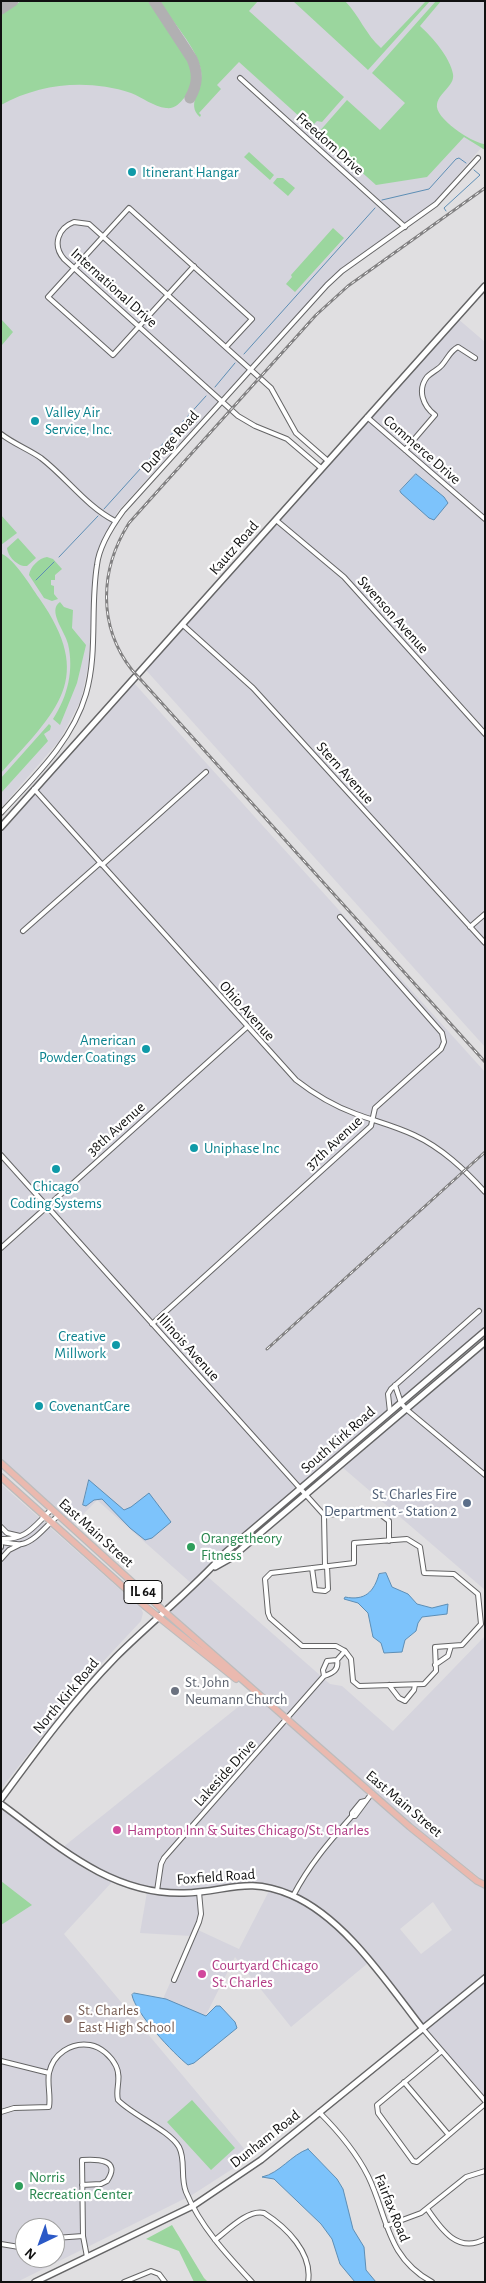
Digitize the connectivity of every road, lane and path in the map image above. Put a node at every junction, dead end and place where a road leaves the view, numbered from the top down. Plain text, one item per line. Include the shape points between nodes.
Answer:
1 (240, 78) dead end
2 (478, 158) dead end
3 (405, 227) junction
4 (103, 236) junction
5 (194, 266) junction
6 (74, 268) junction
7 (485, 286) edge
8 (479, 292) junction
9 (168, 294) junction
10 (485, 297) edge
11 (139, 327) junction
12 (226, 347) junction
13 (475, 358) dead end
14 (250, 369) junction
15 (222, 401) junction
16 (367, 417) junction
17 (1, 434) edge
18 (405, 450) junction
19 (328, 461) junction
20 (321, 468) junction
21 (485, 519) edge
22 (276, 520) junction
23 (116, 521) junction
24 (183, 625) junction
25 (485, 734) edge
26 (206, 772) dead end
27 (34, 789) junction
28 (1, 813) edge
29 (1, 827) edge
30 (101, 864) junction
31 (485, 914) edge
32 (340, 917) dead end
33 (470, 927) junction
34 (24, 931) dead end
35 (485, 944) edge
36 (247, 1027) junction
37 (374, 1120) junction
38 (1, 1155) edge
39 (485, 1192) edge
40 (47, 1206) junction
41 (1, 1248) edge
42 (479, 1311) dead end
43 (152, 1324) junction
44 (485, 1331) edge
45 (485, 1342) edge
46 (395, 1385) junction
47 (401, 1402) junction
48 (406, 1409) junction
49 (390, 1412) junction
50 (1, 1463) edge
51 (485, 1475) edge
52 (1, 1477) edge
53 (300, 1489) junction
54 (306, 1495) junction
55 (51, 1510) junction
56 (324, 1515) junction
57 (44, 1516) junction
58 (58, 1516) junction
59 (50, 1522) junction
60 (1, 1527) edge
61 (20, 1536) junction
62 (1, 1539) edge
63 (389, 1541) junction
64 (22, 1544) junction
65 (1, 1545) edge
66 (1, 1559) edge
67 (326, 1566) junction
68 (312, 1568) junction
69 (210, 1570) junction
70 (164, 1611) junction
71 (157, 1617) junction
72 (451, 1646) junction
73 (346, 1650) junction
74 (337, 1660) junction
75 (435, 1665) junction
76 (324, 1676) junction
77 (389, 1685) junction
78 (415, 1685) junction
79 (287, 1719) junction
80 (372, 1793) junction
81 (1, 1800) edge
82 (1, 1804) edge
83 (485, 1885) edge
84 (157, 1891) junction
85 (199, 1892) junction
86 (293, 1896) junction
87 (485, 1978) edge
88 (174, 1980) dead end
89 (422, 2029) junction
90 (442, 2051) junction
91 (2, 2061) edge
92 (49, 2073) junction
93 (404, 2082) junction
94 (485, 2102) edge
95 (1, 2112) edge
96 (319, 2112) junction
97 (448, 2134) junction
98 (485, 2171) edge
99 (82, 2185) junction
100 (193, 2206) junction
101 (428, 2210) junction
102 (386, 2226) junction
103 (83, 2236) junction
104 (65, 2237) edge
105 (485, 2239) edge
106 (215, 2240) junction
107 (1, 2244) edge
108 (15, 2246) edge
109 (88, 2257) junction
110 (35, 2282) edge
111 (124, 2282) edge
112 (165, 2282) edge
113 (252, 2282) edge
114 (308, 2282) edge
115 (432, 2282) edge

1 - 3 street, Freedom Drive
2 - 3 street, DuPage Road via 436,204
3 - 14 street, DuPage Road via 342,271
4 - 5 street via 129,208
4 - 6 street
4 - 6 street, International Drive via 84,222 70,224 60,232 58,251
4 - 9 street, International Drive
5 - 9 street
5 - 12 street via 252,319
6 - 11 street, International Drive
6 - 11 street via 48,296 113,355
7 - 8 street, Kautz Road
8 - 10 street
8 - 16 street, Kautz Road
9 - 11 street
9 - 12 street, International Drive
11 - 15 street, International Drive
12 - 14 street, International Drive
13 - 18 street via 458,347 453,349 427,378 422,386 423,399 427,409 435,415
14 - 15 street, DuPage Road
14 - 19 street, International Drive via 276,395 296,433
15 - 20 street, International Drive via 248,422 287,439
15 - 23 street, DuPage Road
16 - 18 street, Commerce Drive
16 - 19 street, Kautz Road
17 - 23 street via 41,458 98,510
18 - 21 street, Commerce Drive
19 - 20 street, Kautz Road
20 - 22 street, Kautz Road
22 - 24 street, Kautz Road
22 - 25 street, Swenson Avenue via 344,577
23 - 28 street, DuPage Road via 97,564 93,661 79,713 55,753
24 - 27 street, Kautz Road
24 - 33 street, Stern Avenue via 253,688
26 - 30 street
27 - 29 street, Kautz Road
27 - 30 street, Ohio Avenue
30 - 34 street
30 - 36 street, Ohio Avenue
31 - 33 street
32 - 37 street, 37th Avenue via 442,1033 444,1042 441,1049 375,1108
33 - 35 street, Stern Avenue
36 - 37 street, Ohio Avenue via 305,1087 332,1104
36 - 40 street, 38th Avenue
37 - 39 street, Ohio Avenue via 410,1133 437,1148 466,1171
37 - 43 street, 37th Avenue
38 - 40 street, Illinois Avenue
40 - 41 street, 38th Avenue
40 - 43 street, Illinois Avenue
42 - 46 street
43 - 53 street, Illinois Avenue
44 - 47 street, South Kirk Road
45 - 48 street, South Kirk Road
46 - 47 street
46 - 49 street via 388,1394
47 - 48 street
47 - 49 street, South Kirk Road
48 - 51 street
48 - 54 street, South Kirk Road
49 - 53 street, South Kirk Road
50 - 55 main road, East Main Street / IL 64
52 - 57 main road, East Main Street / IL 64
53 - 54 street, Illinois Avenue
53 - 69 street, South Kirk Road via 226,1552
54 - 56 street, Illinois Avenue
54 - 69 street, South Kirk Road via 231,1558
55 - 57 street
55 - 58 main road, East Main Street / IL 64
56 - 63 street via 376,1511 388,1521
56 - 67 street
57 - 59 main road, East Main Street / IL 64
57 - 61 street via 32,1530
58 - 59 street
58 - 70 main road, East Main Street / IL 64
59 - 64 street via 33,1539
59 - 71 main road, East Main Street / IL 64
60 - 61 street via 7,1533
61 - 62 street
63 - 67 street via 354,1543 354,1563
63 - 72 street via 408,1539 420,1547 424,1573 454,1574 478,1594 481,1624 462,1645
64 - 65 street
64 - 66 street via 9,1550
67 - 68 street
67 - 68 street via 328,1589 325,1591 315,1590
68 - 73 street via 268,1574 270,1618 302,1646 336,1646
69 - 70 street, South Kirk Road
70 - 71 street, South Kirk Road
70 - 79 main road, East Main Street / IL 64
71 - 79 main road, East Main Street / IL 64
71 - 81 street, North Kirk Road via 75,1702
72 - 75 street via 448,1656
72 - 75 street via 435,1647
73 - 74 street, Lakeside Drive
73 - 77 street via 351,1659 353,1681 359,1686
74 - 76 street, Lakeside Drive via 336,1671
74 - 76 street, Lakeside Drive via 327,1661
75 - 78 street via 436,1671 424,1684
76 - 79 street, Lakeside Drive
77 - 78 street
77 - 78 street via 405,1701
79 - 80 main road, East Main Street / IL 64
79 - 84 street, Lakeside Drive via 164,1858
80 - 83 main road, East Main Street / IL 64 via 417,1833
80 - 86 street via 320,1853
82 - 84 street, Foxfield Road via 96,1872 127,1885
84 - 85 street, Foxfield Road
85 - 86 street, Foxfield Road via 250,1884
85 - 88 street via 199,1922
86 - 89 street, Foxfield Road via 325,1915 346,1933
87 - 89 street, Dunham Road
89 - 90 street, Foxfield Road
89 - 96 street, Dunham Road
90 - 93 street
90 - 94 street, Foxfield Road
91 - 92 street
92 - 95 street via 49,2108 14,2108
92 - 100 street via 63,2051 79,2046 96,2047 111,2058 120,2078 117,2096 121,2103 178,2146 182,2180
93 - 97 street
93 - 97 street via 380,2100 377,2110 413,2161 417,2162
94 - 97 street
96 - 100 street, Dunham Road via 261,2160
96 - 102 street, Fairfax Road via 360,2162 375,2192
98 - 101 street via 466,2177
99 - 99 street via 104,2184 111,2171 109,2164 103,2159 82,2160
99 - 103 street
100 - 106 street
100 - 109 street, Dunham Road
101 - 102 street
101 - 105 street via 442,2230 460,2243 477,2243
102 - 115 street, Fairfax Road via 400,2255
103 - 104 street
103 - 109 street
106 - 113 street
106 - 114 street via 250,2215 264,2213 301,2248
107 - 108 street
109 - 110 street, Dunham Road
111 - 112 street via 151,2271 159,2274

